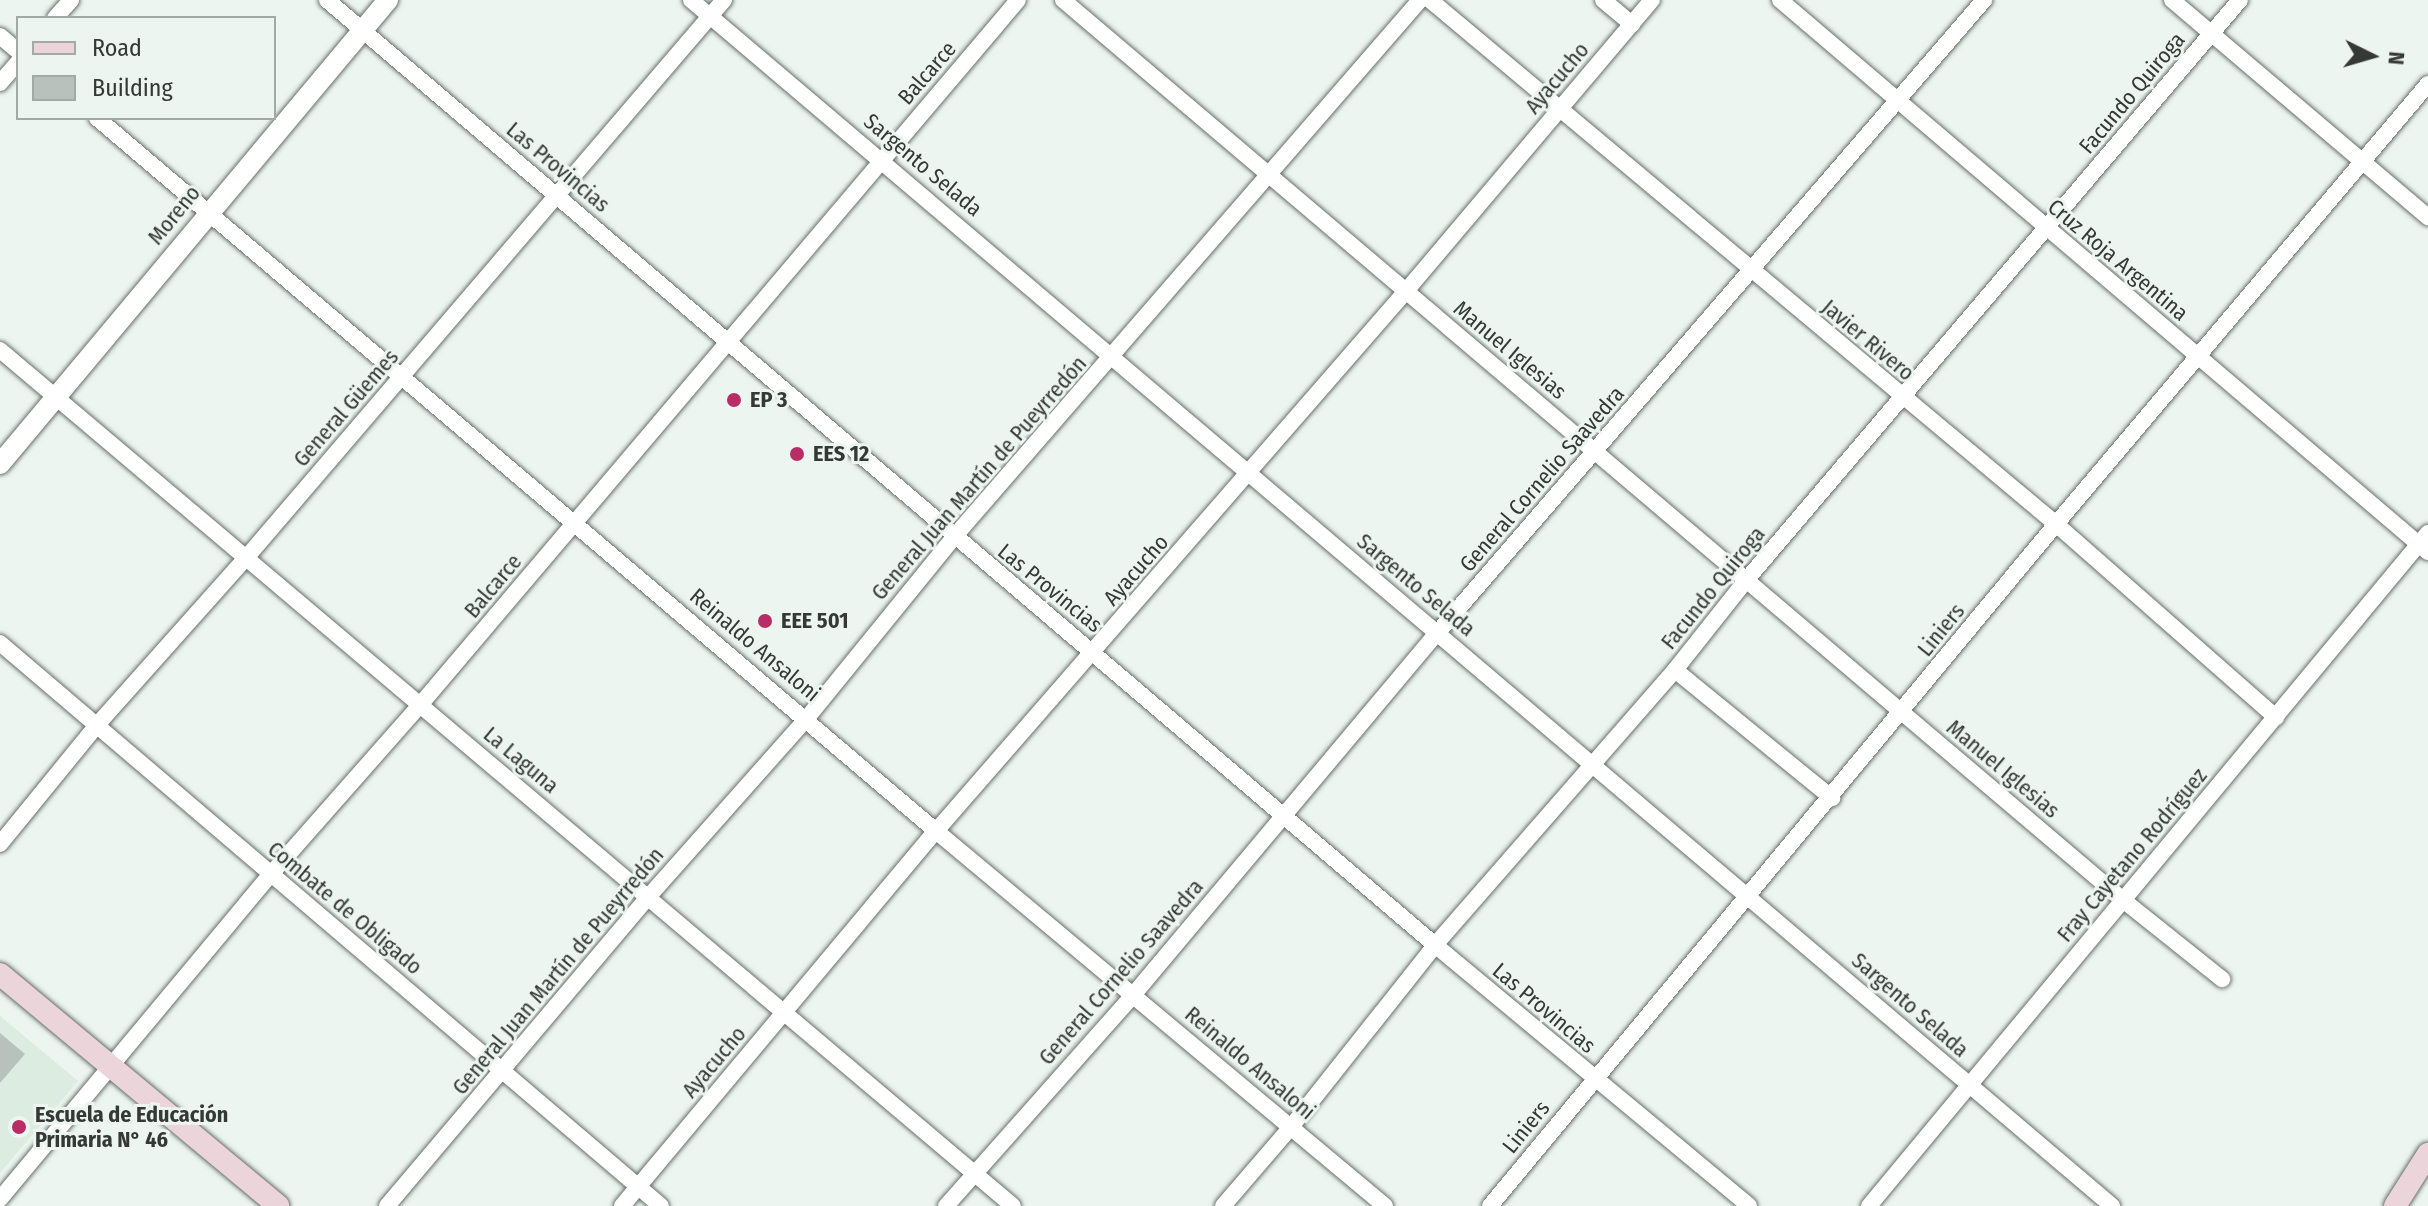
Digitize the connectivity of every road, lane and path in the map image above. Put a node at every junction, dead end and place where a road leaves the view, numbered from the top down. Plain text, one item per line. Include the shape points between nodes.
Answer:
1 (71, 0) edge
2 (327, 0) edge
3 (388, 0) edge
4 (691, 0) edge
5 (724, 0) edge
6 (1018, 0) edge
7 (1063, 0) edge
8 (1420, 0) edge
9 (1430, 0) edge
10 (1603, 0) edge
11 (1652, 0) edge
12 (1780, 0) edge
13 (1984, 0) edge
14 (2172, 0) edge
15 (2240, 0) edge
16 (57, 16) edge
17 (711, 16) junction
18 (1632, 24) junction
19 (362, 30) junction
20 (2212, 34) junction
21 (0, 36) edge
22 (16, 49) edge
23 (16, 64) edge
24 (0, 83) edge
25 (2428, 84) edge
26 (1897, 100) junction
27 (1559, 110) junction
28 (99, 120) edge
29 (882, 159) junction
30 (2362, 161) junction
31 (1269, 175) junction
32 (557, 195) junction
33 (208, 211) junction
34 (2428, 217) edge
35 (2046, 228) junction
36 (1751, 271) junction
37 (1406, 291) junction
38 (730, 340) junction
39 (0, 350) edge
40 (1113, 356) junction
41 (2198, 357) junction
42 (402, 376) junction
43 (57, 397) junction
44 (1901, 397) junction
45 (1597, 451) junction
46 (0, 464) edge
47 (1248, 474) junction
48 (575, 522) junction
49 (2056, 524) junction
50 (954, 537) junction
51 (2425, 543) edge
52 (246, 558) junction
53 (1748, 578) junction
54 (1439, 631) junction
55 (0, 643) edge
56 (1094, 653) junction
57 (1675, 670) junction
58 (420, 705) junction
59 (1903, 713) junction
60 (2276, 717) junction
61 (807, 718) junction
62 (97, 725) junction
63 (1593, 765) junction
64 (1832, 798) junction
65 (1283, 816) junction
66 (936, 831) junction
67 (0, 844) edge
68 (271, 874) junction
69 (650, 895) junction
70 (1747, 895) junction
71 (2123, 900) junction
72 (1435, 945) junction
73 (0, 974) edge
74 (2222, 979) dead end
75 (1134, 994) junction
76 (785, 1012) junction
77 (113, 1068) junction
78 (502, 1070) junction
79 (1594, 1078) junction
80 (1969, 1084) junction
81 (1291, 1127) junction
82 (2428, 1154) edge
83 (975, 1174) junction
84 (639, 1186) junction
85 (0, 1199) edge
86 (278, 1206) edge
87 (387, 1206) edge
88 (622, 1206) edge
89 (661, 1206) edge
90 (946, 1206) edge
91 (1013, 1206) edge
92 (1223, 1206) edge
93 (1385, 1206) edge
94 (1490, 1206) edge
95 (1749, 1206) edge
96 (1869, 1206) edge
97 (2112, 1206) edge
98 (2395, 1206) edge

1 - 16 street
2 - 19 street, Las Provincias
3 - 19 street, Moreno
4 - 17 street, Sargento Selada
5 - 17 street, General Güemes
6 - 29 street, Balcarce
7 - 31 street, Manuel Iglesias
8 - 31 street, General Juan Martín de Pueyrredón
9 - 27 street, Javier Rivero
10 - 18 street
11 - 18 street, Ayacucho
12 - 26 street, Cruz Roja Argentina
13 - 26 street, General Cornelio Saavedra
14 - 20 street
15 - 20 street, Facundo Quiroga
17 - 29 street, Sargento Selada
17 - 32 street, General Güemes
18 - 27 street, Ayacucho
19 - 32 street, Las Provincias
19 - 33 street, Moreno
20 - 30 street
20 - 35 street, Facundo Quiroga
21 - 22 street
23 - 24 street
25 - 30 street, Liniers
26 - 35 street, Cruz Roja Argentina
26 - 36 street, General Cornelio Saavedra
27 - 36 street, Javier Rivero
27 - 37 street, Ayacucho
28 - 33 street, Reinaldo Ansaloni
29 - 38 street, Balcarce
29 - 40 street, Sargento Selada
30 - 34 street
30 - 41 street, Liniers
31 - 37 street, Manuel Iglesias
31 - 40 street, General Juan Martín de Pueyrredón
32 - 38 street, Las Provincias
32 - 42 street, General Güemes
33 - 42 street, Reinaldo Ansaloni
33 - 43 street, Moreno
35 - 41 street, Cruz Roja Argentina
35 - 44 street, Facundo Quiroga
36 - 44 street, Javier Rivero
36 - 45 street, General Cornelio Saavedra
37 - 45 street, Manuel Iglesias
37 - 47 street, Ayacucho
38 - 48 street, Balcarce
38 - 50 street, Las Provincias
39 - 43 street, La Laguna
40 - 47 street, Sargento Selada
40 - 50 street, General Juan Martín de Pueyrredón
41 - 49 street, Liniers
41 - 51 street, Cruz Roja Argentina
42 - 48 street, Reinaldo Ansaloni
42 - 52 street, General Güemes
43 - 46 street, Moreno
43 - 52 street, La Laguna
44 - 49 street, Javier Rivero
44 - 53 street, Facundo Quiroga
45 - 53 street, Manuel Iglesias
45 - 54 street, General Cornelio Saavedra
47 - 54 street, Sargento Selada
47 - 56 street, Ayacucho
48 - 58 street, Balcarce
48 - 61 street, Reinaldo Ansaloni
49 - 59 street, Liniers
49 - 60 street, Javier Rivero
50 - 56 street, Las Provincias
50 - 61 street, General Juan Martín de Pueyrredón
51 - 60 street, Fray Cayetano Rodríguez
52 - 58 street, La Laguna
52 - 62 street, General Güemes
53 - 57 street, Facundo Quiroga
53 - 59 street, Manuel Iglesias
54 - 63 street, Sargento Selada
54 - 65 street, General Cornelio Saavedra
55 - 62 street, Combate de Obligado
56 - 65 street, Las Provincias
56 - 66 street, Ayacucho
57 - 63 street, Facundo Quiroga
57 - 64 street
58 - 68 street, Balcarce
58 - 69 street, La Laguna
59 - 64 street, Liniers
59 - 71 street, Manuel Iglesias
60 - 71 street, Fray Cayetano Rodríguez
61 - 66 street, Reinaldo Ansaloni
61 - 69 street, General Juan Martín de Pueyrredón
62 - 67 street, General Güemes
62 - 68 street, Combate de Obligado
63 - 70 street, Sargento Selada
63 - 72 street, Facundo Quiroga
64 - 70 street, Liniers
65 - 72 street, Las Provincias
65 - 75 street, General Cornelio Saavedra
66 - 75 street, Reinaldo Ansaloni
66 - 76 street, Ayacucho
68 - 77 street, Balcarce
68 - 78 street, Combate de Obligado
69 - 76 street, La Laguna
69 - 78 street, General Juan Martín de Pueyrredón
70 - 79 street, Liniers
70 - 80 street, Sargento Selada
71 - 74 street, Manuel Iglesias
71 - 80 street, Fray Cayetano Rodríguez
72 - 79 street, Las Provincias
72 - 81 street, Facundo Quiroga
73 - 77 main road
75 - 81 street, Reinaldo Ansaloni
75 - 83 street, General Cornelio Saavedra
76 - 83 street, La Laguna
76 - 84 street, Ayacucho
77 - 85 street, Balcarce
77 - 86 main road
78 - 84 street, Combate de Obligado
78 - 87 street, General Juan Martín de Pueyrredón
79 - 94 street, Liniers
79 - 95 street, Las Provincias
80 - 96 street, Fray Cayetano Rodríguez
80 - 97 street, Sargento Selada
81 - 92 street, Facundo Quiroga
81 - 93 street, Reinaldo Ansaloni
82 - 98 main road
83 - 90 street, General Cornelio Saavedra
83 - 91 street, La Laguna
84 - 88 street, Ayacucho
84 - 89 street, Combate de Obligado

